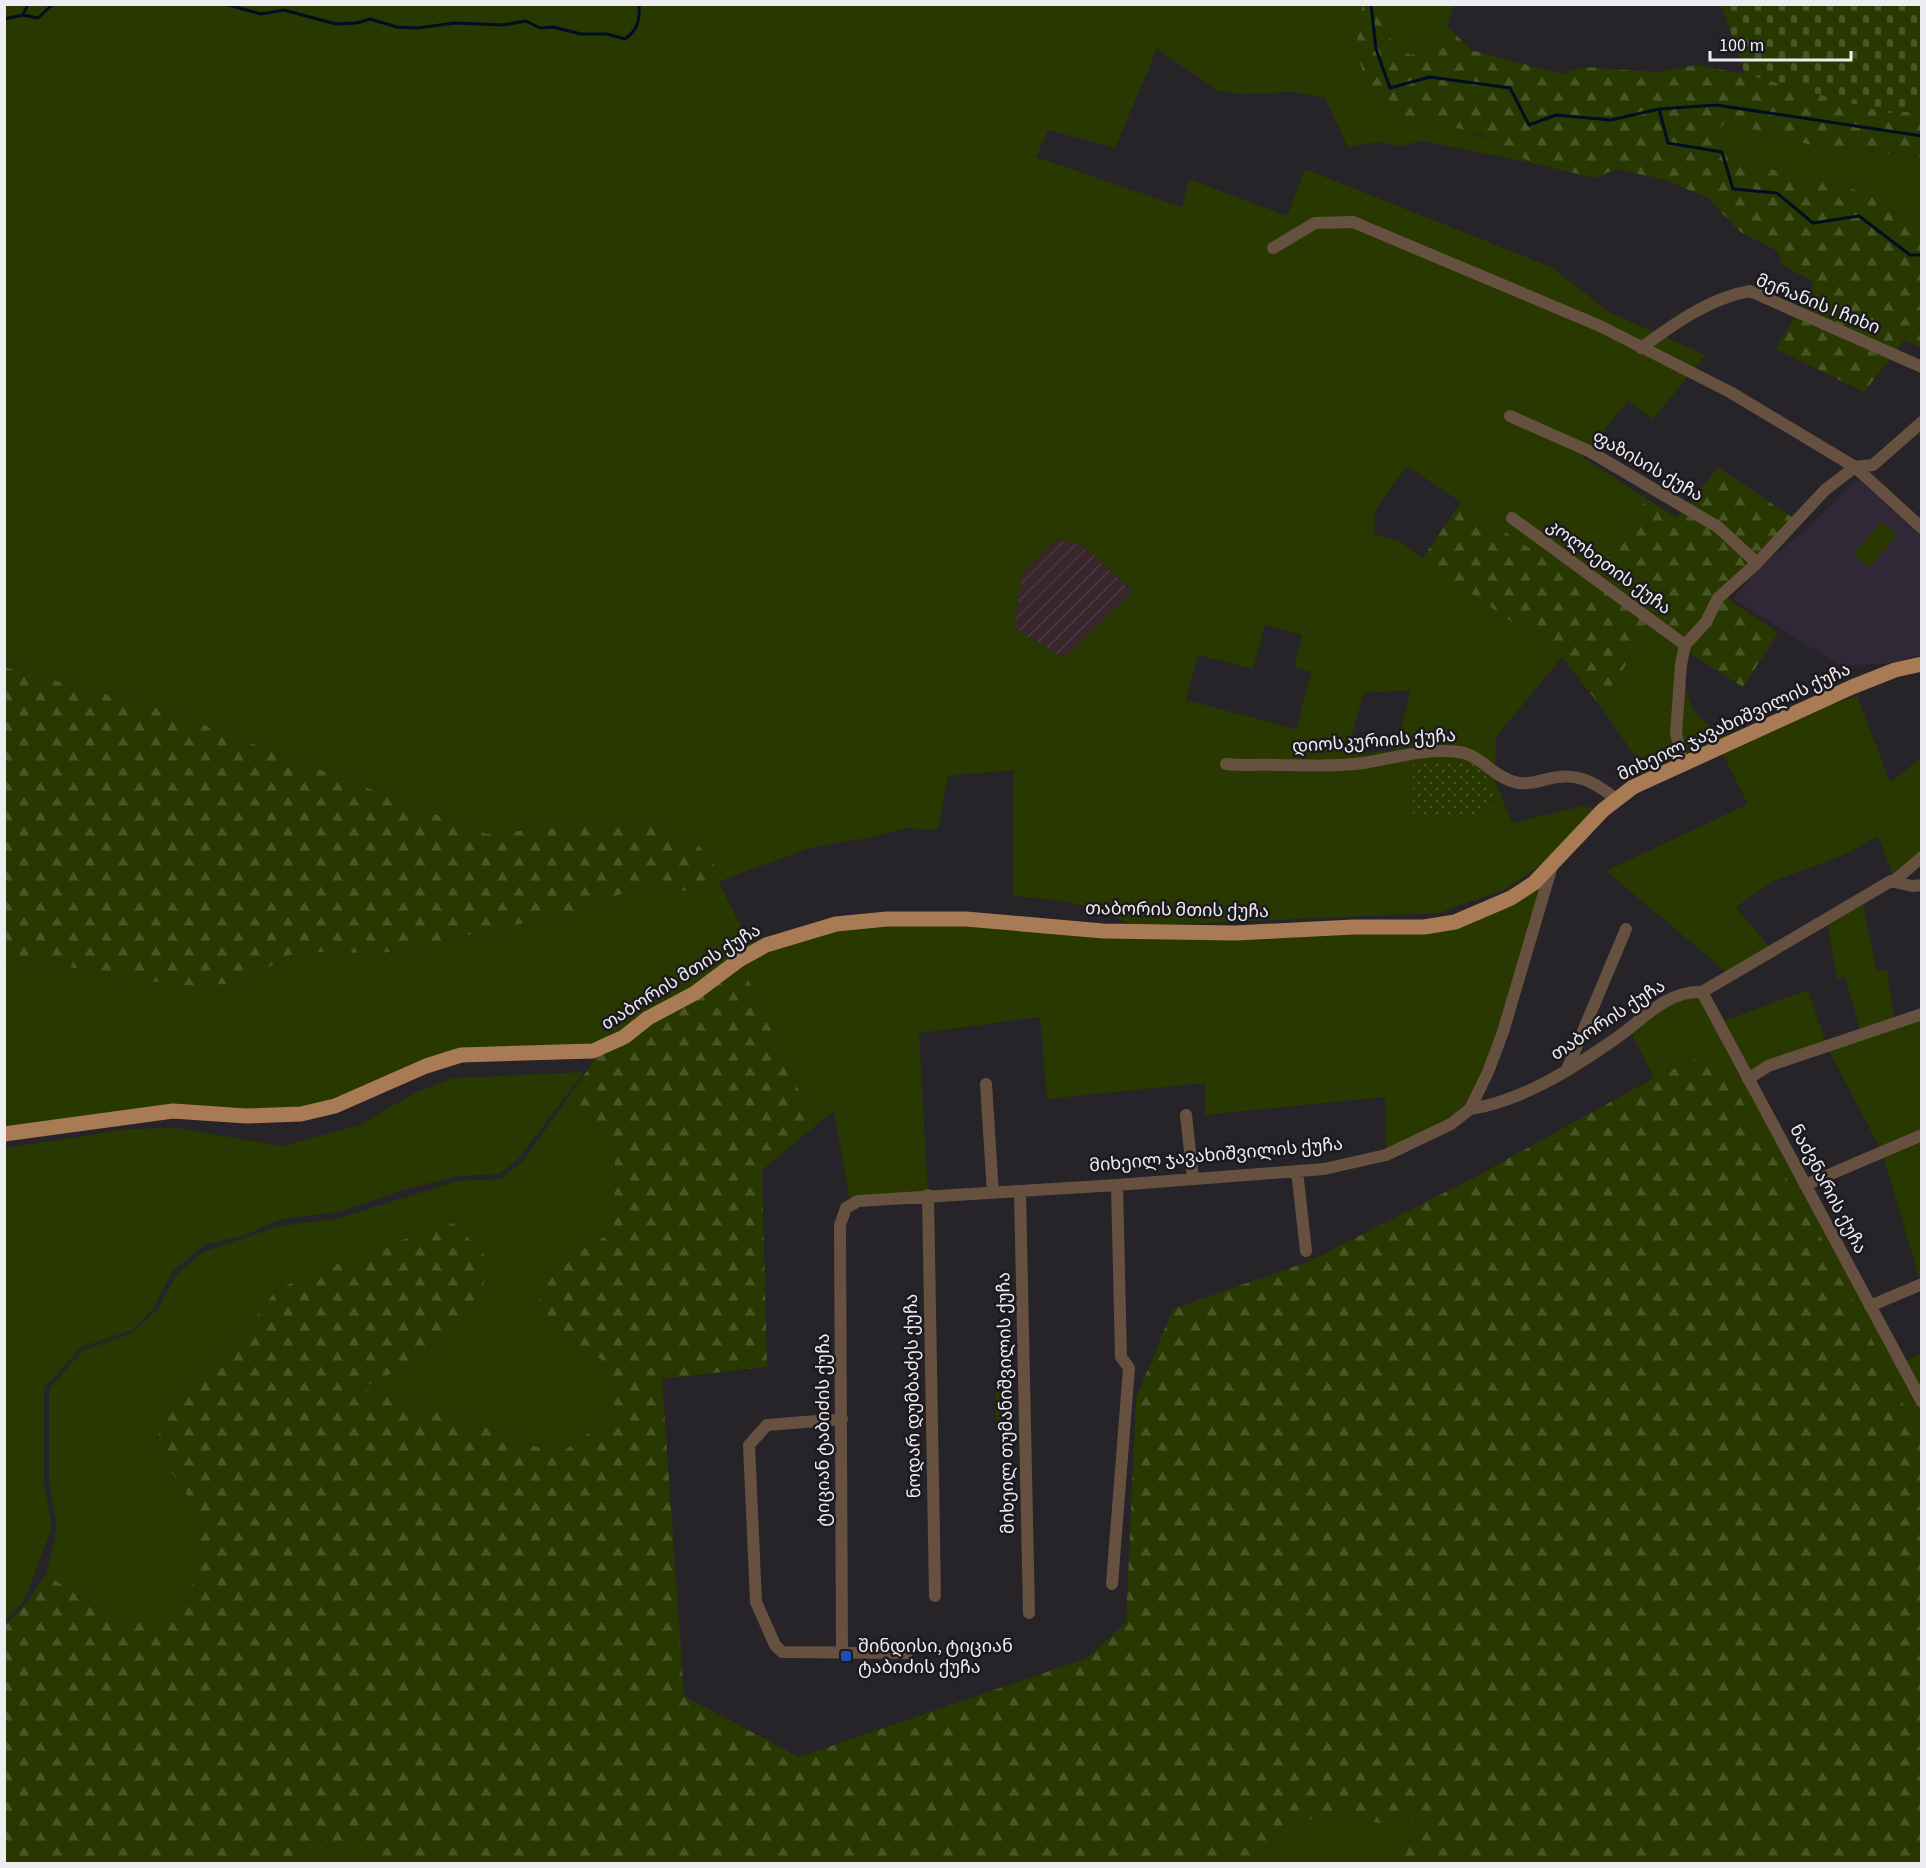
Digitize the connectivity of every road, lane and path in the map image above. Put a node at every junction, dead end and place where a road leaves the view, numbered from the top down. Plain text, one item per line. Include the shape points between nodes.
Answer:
1 (1273, 248) dead end
2 (1641, 348) junction
3 (1922, 367) edge
4 (1510, 416) dead end
5 (1922, 422) edge
6 (1855, 467) junction
7 (1512, 518) dead end
8 (1922, 528) edge
9 (1757, 563) junction
10 (1685, 645) junction
11 (1922, 664) edge
12 (1226, 764) dead end
13 (1683, 765) junction
14 (1617, 800) junction
15 (1922, 857) edge
16 (1552, 866) junction
17 (1895, 880) junction
18 (1922, 885) edge
19 (1626, 929) dead end
20 (1702, 992) junction
21 (1922, 1014) edge
22 (1568, 1067) junction
23 (1749, 1079) junction
24 (986, 1084) dead end
25 (1470, 1109) junction
26 (1186, 1115) dead end
27 (4, 1134) edge
28 (1922, 1135) edge
29 (1297, 1171) junction
30 (1193, 1179) junction
31 (1117, 1185) junction
32 (1805, 1185) junction
33 (1020, 1192) junction
34 (993, 1193) junction
35 (928, 1195) junction
36 (846, 1208) joint
37 (1306, 1251) dead end
38 (1922, 1284) edge
39 (1870, 1306) junction
40 (1922, 1402) edge
41 (842, 1419) junction
42 (1112, 1584) dead end
43 (935, 1596) dead end
44 (1029, 1613) dead end
45 (842, 1652) junction
46 (907, 1653) dead end

1 - 2 street via 1315,223 1353,222 1600,326
2 - 3 street, მერანის I ჩიხი via 1682,319 1734,294 1750,291
2 - 6 street via 1731,392
4 - 9 street, ფაზისის ქუჩა via 1589,451 1718,527
5 - 6 street via 1873,465
6 - 8 street
6 - 9 street via 1825,490
7 - 10 street, კოლხეთის ქუჩა
9 - 10 street via 1718,598 1706,622
10 - 13 street via 1676,733
11 - 13 main road, მიხეილ ჯავახიშვილის ქუჩა via 1852,687
12 - 14 street, დიოსკურიის ქუჩა via 1316,766 1363,763 1402,754 1460,752 1475,757 1500,777 1519,783 1578,778 1599,786
13 - 14 main road, მიხეილ ჯავახიშვილის ქუჩა via 1633,787
14 - 16 main road, მიხეილ ჯავახიშვილის ქუჩა
15 - 17 street, თაბორის ქუჩა
16 - 25 street, მიხეილ ჯავახიშვილის ქუჩა via 1503,1032
16 - 27 main road, თაბორის მთის ქუჩა via 1534,883 1479,914 1424,927 1157,933 966,920 887,918 836,924 766,945 624,1037 593,1051 461,1055 426,1065 335,1106 301,1114 246,1116 173,1111
17 - 18 street
17 - 20 street, თაბორის ქუჩა
19 - 22 street
20 - 22 street, თაბორის ქუჩა via 1690,991 1670,998 1614,1040
20 - 23 street, ნაძვნარის ქუჩა
21 - 23 street via 1768,1066
22 - 25 street, თაბორის ქუჩა via 1505,1102
23 - 32 street, ნაძვნარის ქუჩა
24 - 34 street
25 - 29 street, მიხეილ ჯავახიშვილის ქუჩა via 1451,1124 1386,1155
26 - 30 street
28 - 32 street
29 - 30 street, მიხეილ ჯავახიშვილის ქუჩა
29 - 37 street
30 - 31 street, მიხეილ ჯავახიშვილის ქუჩა
31 - 33 street, მიხეილ ჯავახიშვილის ქუჩა
31 - 42 street via 1120,1357 1129,1368
32 - 39 street, ნაძვნარის ქუჩა
33 - 34 street, მიხეილ ჯავახიშვილის ქუჩა
33 - 44 street, მიხეილ თუმანიშვილის ქუჩა
34 - 35 street, მიხეილ ჯავახიშვილის ქუჩა
35 - 36 street, მიხეილ ჯავახიშვილის ქუჩა via 858,1201
35 - 43 street, ნოდარ დუმბაძეს ქუჩა
36 - 41 street, ტიციან ტაბიძის ქუჩა via 840,1225
38 - 39 street
39 - 40 street, ნაძვნარის ქუჩა
41 - 45 street, ტიციან ტაბიძის ქუჩა
41 - 45 street via 767,1425 752,1439 748,1453 756,1602 770,1636 782,1652
45 - 46 street

